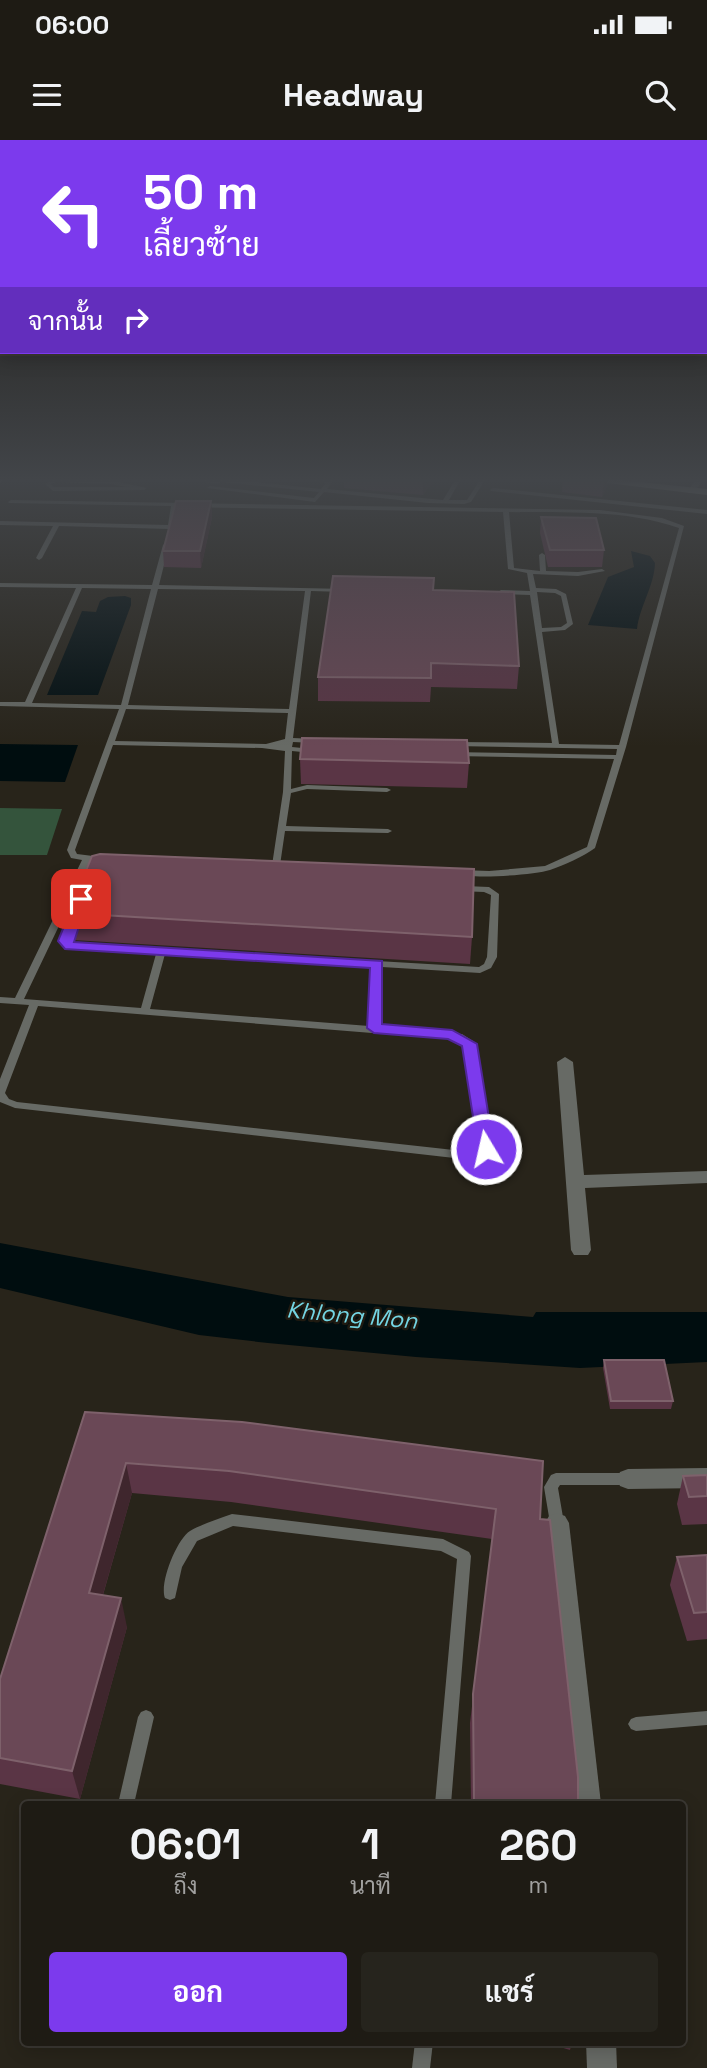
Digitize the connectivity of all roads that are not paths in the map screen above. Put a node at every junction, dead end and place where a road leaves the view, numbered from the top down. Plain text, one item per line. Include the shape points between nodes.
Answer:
1 (161, 567) edge
2 (511, 567) edge
3 (543, 567) edge
4 (671, 567) edge
5 (602, 571) dead end
6 (530, 572) junction
7 (543, 573) junction
8 (0, 585) edge
9 (79, 588) junction
10 (156, 588) junction
11 (308, 590) junction
12 (361, 591) edge
13 (533, 591) junction
14 (494, 592) edge
15 (539, 630) junction
16 (28, 703) junction
17 (0, 704) edge
18 (124, 706) junction
19 (292, 711) junction
20 (290, 740) junction
21 (328, 741) edge
22 (110, 743) junction
23 (449, 744) edge
24 (262, 746) junction
25 (556, 747) junction
26 (622, 747) junction
27 (288, 751) junction
28 (326, 751) edge
29 (587, 752) junction
30 (443, 753) edge
31 (619, 757) junction
32 (387, 790) dead end
33 (287, 792) junction
34 (282, 828) junction
35 (388, 831) dead end
36 (86, 860) junction
37 (114, 860) edge
38 (263, 865) edge
39 (277, 866) junction
40 (290, 866) edge
41 (449, 872) edge
42 (273, 880) junction
43 (161, 951) junction
44 (377, 964) junction
45 (0, 1000) edge
46 (18, 1001) junction
47 (35, 1002) junction
48 (145, 1010) junction
49 (374, 1028) junction
50 (565, 1062) dead end
51 (0, 1093) edge
52 (707, 1177) edge
53 (577, 1182) junction
54 (581, 1250) dead end
55 (707, 1478) edge
56 (628, 1479) joint
57 (557, 1523) joint
58 (170, 1593) dead end
59 (146, 1717) dead end
60 (707, 1718) edge
61 (636, 1724) dead end
62 (127, 1801) edge
63 (443, 1801) edge
64 (588, 1801) edge
65 (424, 2046) edge
66 (601, 2046) edge
67 (421, 2068) edge
68 (602, 2068) edge

1 - 10 lane
2 - 6 lane
3 - 7 lane
4 - 26 lane
5 - 7 lane
6 - 7 lane
6 - 13 lane
8 - 9 lane
9 - 10 lane
9 - 16 lane
10 - 11 lane
10 - 18 lane
11 - 12 lane
11 - 19 lane
13 - 14 lane
13 - 15 lane
13 - 15 lane via 564,595 570,624 563,629
15 - 25 lane
16 - 17 lane
16 - 18 lane
18 - 19 lane
18 - 22 lane
19 - 20 lane
20 - 21 lane
20 - 24 lane
20 - 27 lane
22 - 24 lane
22 - 36 lane via 71,850
23 - 25 lane
24 - 27 lane
25 - 29 lane
26 - 29 lane
26 - 31 lane
27 - 28 lane
27 - 33 lane
29 - 30 lane
29 - 31 lane
31 - 41 lane via 591,848 547,868 489,874
32 - 33 lane via 307,787
33 - 34 lane
34 - 35 lane
34 - 39 lane
36 - 37 lane
36 - 46 lane
38 - 39 lane
39 - 40 lane
39 - 42 lane
42 - 43 lane via 102,874 89,878 66,944
42 - 44 lane via 486,889 495,894 488,966 480,970
43 - 44 lane
43 - 48 lane
44 - 49 lane
45 - 46 lane
46 - 47 lane
47 - 48 lane
47 - 51 lane
48 - 49 lane
49 - 51 lane via 452,1034 469,1044 486,1149 478,1155 463,1155 15,1105
50 - 53 street
52 - 53 street
53 - 54 street
55 - 56 street
56 - 57 lane via 556,1479 551,1487
57 - 64 street
58 - 63 lane via 175,1566 192,1537 232,1520 443,1545 464,1556
59 - 62 lane
60 - 61 lane
65 - 67 lane
66 - 68 street

